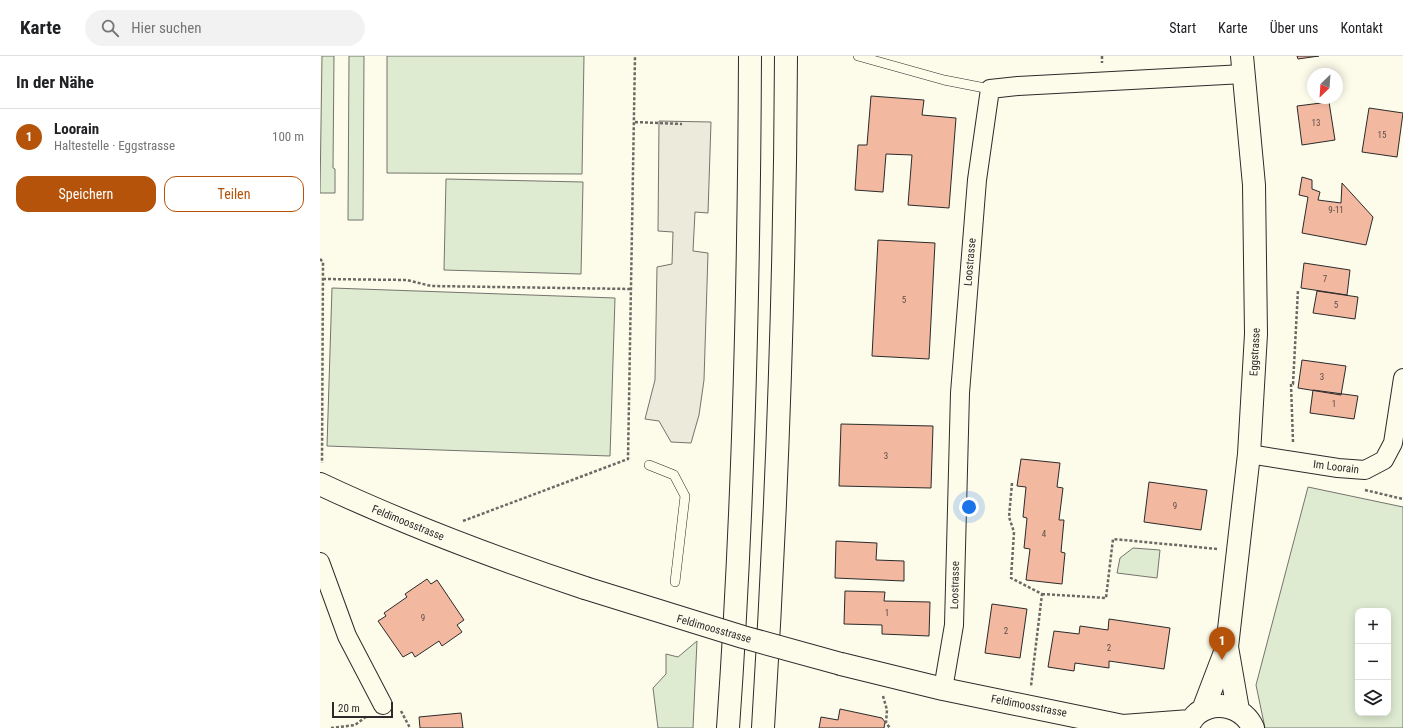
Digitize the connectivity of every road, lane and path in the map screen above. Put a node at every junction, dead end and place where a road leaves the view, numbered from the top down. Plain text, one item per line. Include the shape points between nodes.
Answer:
1 (635, 56) edge
2 (750, 56) edge
3 (786, 56) edge
4 (858, 56) edge
5 (1243, 65) edge
6 (990, 90) junction
7 (635, 122) junction
8 (682, 124) dead end
9 (320, 259) edge
10 (323, 280) junction
11 (632, 289) junction
12 (1298, 290) dead end
13 (1403, 378) edge
14 (1249, 454) junction
15 (1293, 461) junction
16 (649, 465) dead end
17 (321, 475) edge
18 (1012, 483) dead end
19 (458, 523) dead end
20 (1238, 551) junction
21 (320, 562) edge
22 (675, 582) dead end
23 (1042, 594) junction
24 (1227, 648) junction
25 (943, 689) junction
26 (882, 694) dead end
27 (383, 705) joint
28 (1029, 707) junction
29 (1238, 710) junction
30 (1193, 720) edge
31 (1073, 722) edge
32 (1126, 727) edge
33 (331, 728) edge
34 (728, 728) edge
35 (763, 728) edge
36 (890, 728) edge
37 (1253, 728) edge

1 - 7 path
2 - 34 main road via 742,488
3 - 35 main road via 784,252 777,482
4 - 6 lane
5 - 6 street
5 - 14 main road, Eggstrasse via 1254,185 1256,334
6 - 25 street, Loostrasse via 977,180 960,393 954,625
7 - 8 path
7 - 11 path
9 - 10 path via 323,262
10 - 11 path via 408,280 430,286
10 - 17 path
11 - 19 path via 628,459
12 - 15 path via 1291,384
13 - 15 street, Im Loorain via 1393,443 1384,460 1365,470
14 - 15 street, Im Loorain
14 - 20 main road, Eggstrasse
16 - 22 lane via 674,475 685,496
17 - 25 main road, Feldimoosstrasse, bridge via 362,504 460,545 665,614 841,664
18 - 23 path via 1009,518 1014,532 1011,578
20 - 23 path via 1112,539 1106,598
20 - 24 main road, Eggstrasse
21 - 27 street via 347,636
23 - 28 path
24 - 29 main road, Eggstrasse
24 - 30 main road, Eggstrasse
25 - 28 main road, Feldimoosstrasse
26 - 36 path via 888,710 886,723
27 - 33 path via 355,725
28 - 31 main road, Feldimoosstrasse
29 - 30 main road, Feldimoosstrasse via 1230,707 1211,707
29 - 37 main road via 1246,716
30 - 32 main road, Feldimoosstrasse
31 - 32 main road, Feldimoosstrasse

